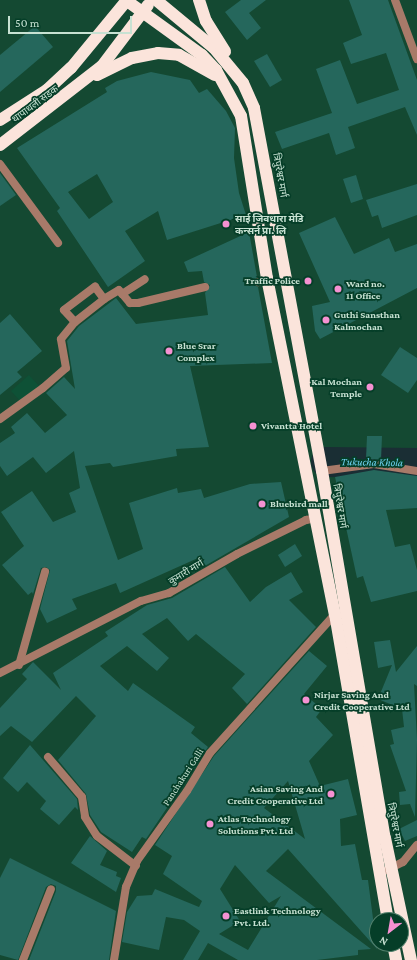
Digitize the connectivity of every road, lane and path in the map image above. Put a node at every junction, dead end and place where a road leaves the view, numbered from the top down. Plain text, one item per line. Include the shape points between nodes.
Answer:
1 (126, 0) edge
2 (151, 0) edge
3 (156, 0) edge
4 (199, 0) edge
5 (395, 0) edge
6 (144, 11) junction
7 (417, 59) edge
8 (238, 76) junction
9 (84, 82) junction
10 (226, 86) junction
11 (0, 120) edge
12 (0, 145) edge
13 (0, 164) edge
14 (58, 243) dead end
15 (145, 279) dead end
16 (205, 287) dead end
17 (122, 294) junction
18 (104, 299) junction
19 (75, 322) junction
20 (0, 419) edge
21 (322, 471) junction
22 (417, 471) edge
23 (317, 518) junction
24 (45, 572) dead end
25 (335, 614) junction
26 (19, 665) junction
27 (0, 673) edge
28 (48, 757) dead end
29 (417, 845) edge
30 (136, 866) junction
31 (392, 869) junction
32 (379, 872) junction
33 (51, 889) dead end
34 (386, 912) edge
35 (23, 960) edge
36 (114, 960) edge
37 (411, 960) edge

1 - 6 highway
1 - 11 highway, थापाथली सडक via 71,68 47,90
2 - 6 highway
3 - 8 highway, त्रिपुरेश्वर मार्ग via 214,48
4 - 8 highway via 206,21
5 - 7 street
6 - 9 highway via 102,66
6 - 10 highway via 202,55
8 - 21 highway, त्रिपुरेश्वर मार्ग via 251,97 257,120
9 - 10 highway via 132,58 158,53 179,55 195,62
9 - 12 highway, थापाथली सडक
10 - 23 highway via 237,106 244,128 262,280
13 - 14 street
15 - 17 street
16 - 17 street via 138,303 130,303
17 - 18 street via 119,290
18 - 19 street
18 - 19 street via 95,287 64,310
19 - 20 street via 61,339 66,368
21 - 22 street via 374,464
21 - 31 highway, त्रिपुरेश्वर मार्ग
23 - 25 highway
23 - 26 street, कुमारी मार्ग via 292,526 237,554 169,594 141,601
24 - 26 street
25 - 30 street, Panchakuri Galli via 210,753
25 - 32 highway
26 - 27 street, कुमारी मार्ग
28 - 30 street via 82,797 85,817 97,836
29 - 31 street
30 - 36 street, Panchakuri Galli via 126,887
31 - 32 street
31 - 37 highway, त्रिपुरेश्वर मार्ग
32 - 34 highway
33 - 35 street

